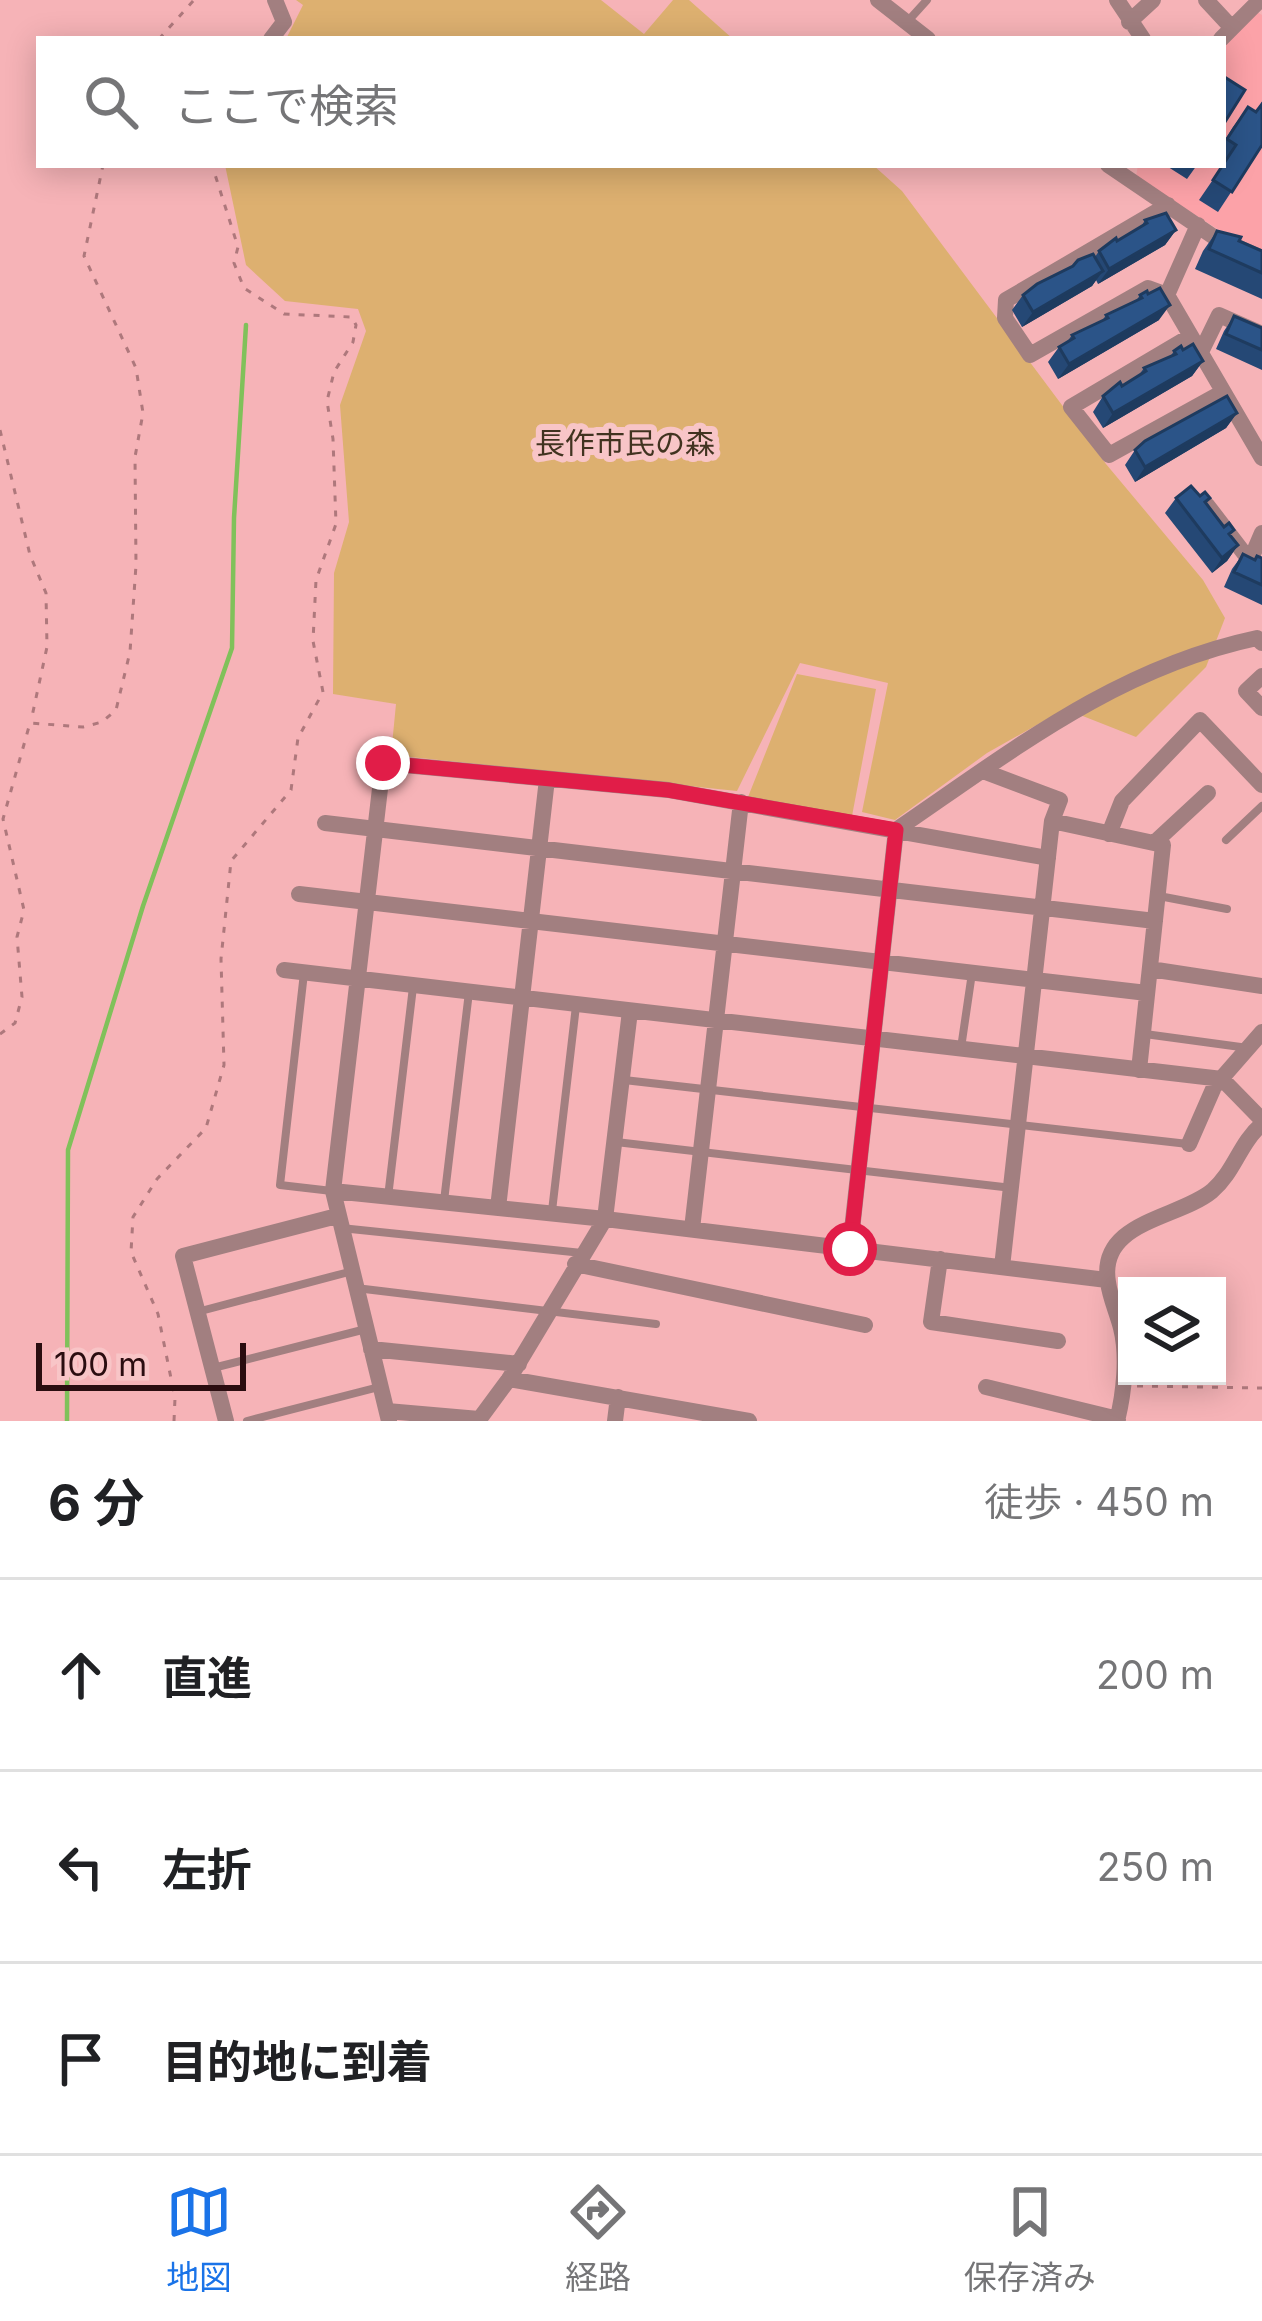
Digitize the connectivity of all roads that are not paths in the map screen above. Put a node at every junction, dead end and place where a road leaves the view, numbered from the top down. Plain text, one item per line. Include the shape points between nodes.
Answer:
1 (275, 0) edge
2 (878, 0) edge
3 (927, 0) edge
4 (1117, 0) edge
5 (1153, 0) edge
6 (1206, 0) edge
7 (1260, 0) edge
8 (907, 22) junction
9 (1130, 22) junction
10 (1227, 33) edge
11 (273, 36) edge
12 (924, 36) edge
13 (1141, 36) edge
14 (1131, 171) edge
15 (1168, 205) junction
16 (1198, 225) junction
17 (1262, 258) edge
18 (1167, 296) junction
19 (1262, 334) edge
20 (1190, 336) junction
21 (1200, 354) junction
22 (1223, 392) junction
23 (1262, 458) edge
24 (1207, 505) edge
25 (1262, 533) edge
26 (1256, 564) edge
27 (1262, 643) edge
28 (1262, 676) edge
29 (1262, 708) edge
30 (983, 771) junction
31 (547, 778) junction
32 (1262, 785) edge
33 (1208, 793) dead end
34 (741, 802) junction
35 (1262, 806) edge
36 (1052, 820) junction
37 (325, 823) dead end
38 (375, 829) junction
39 (896, 830) junction
40 (1108, 834) junction
41 (1226, 840) dead end
42 (1154, 843) junction
43 (539, 848) junction
44 (1048, 858) junction
45 (734, 871) junction
46 (890, 890) junction
47 (299, 894) dead end
48 (1158, 896) junction
49 (367, 902) junction
50 (1042, 908) junction
51 (1228, 909) dead end
52 (531, 921) junction
53 (1155, 921) junction
54 (725, 944) junction
55 (881, 962) junction
56 (1150, 969) junction
57 (284, 970) dead end
58 (304, 973) junction
59 (972, 973) junction
60 (358, 979) junction
61 (1034, 980) junction
62 (413, 985) junction
63 (1262, 986) edge
64 (469, 992) junction
65 (1147, 993) junction
66 (522, 998) junction
67 (576, 1004) junction
68 (630, 1011) junction
69 (716, 1021) junction
70 (1262, 1032) edge
71 (1143, 1033) junction
72 (873, 1039) junction
73 (1249, 1048) junction
74 (961, 1049) junction
75 (1026, 1057) junction
76 (1139, 1070) junction
77 (1222, 1079) junction
78 (622, 1080) junction
79 (708, 1090) junction
80 (866, 1107) junction
81 (1259, 1112) edge
82 (1019, 1124) junction
83 (614, 1142) junction
84 (1190, 1144) joint
85 (701, 1152) junction
86 (859, 1170) junction
87 (1012, 1188) junction
88 (333, 1191) junction
89 (388, 1197) junction
90 (444, 1202) junction
91 (498, 1208) junction
92 (552, 1214) junction
93 (605, 1219) junction
94 (338, 1222) junction
95 (692, 1229) junction
96 (850, 1249) junction
97 (579, 1259) junction
98 (940, 1259) junction
99 (1002, 1267) junction
100 (353, 1280) junction
101 (1107, 1280) junction
102 (551, 1309) junction
103 (197, 1312) junction
104 (656, 1324) dead end
105 (865, 1325) dead end
106 (366, 1329) junction
107 (1058, 1341) dead end
108 (370, 1349) junction
109 (212, 1369) junction
110 (514, 1372) junction
111 (381, 1387) junction
112 (986, 1388) dead end
113 (618, 1397) junction
114 (388, 1416) edge
115 (685, 1416) edge
116 (478, 1420) edge
117 (1117, 1420) edge
118 (226, 1421) edge
119 (247, 1421) edge
120 (615, 1421) edge
121 (749, 1421) edge

1 - 11 street via 284,22
2 - 8 street
3 - 8 lane
4 - 9 street
5 - 9 street
6 - 10 street
7 - 10 street
8 - 12 street
9 - 13 street
14 - 15 street
15 - 16 street
15 - 18 street via 1006,300 1005,318 1030,355 1148,288
16 - 17 street
16 - 18 street
18 - 20 street
19 - 21 street via 1219,315
20 - 21 street
20 - 22 street via 1071,407 1109,455
21 - 22 street
22 - 23 street
24 - 26 street
25 - 26 street
27 - 30 street via 1205,650 1103,692
28 - 29 street via 1246,691
30 - 36 street via 1060,800
30 - 39 street
31 - 34 street
31 - 38 street via 383,763
31 - 43 street
32 - 40 street via 1199,720 1122,801
33 - 42 street
34 - 39 street
34 - 45 street
35 - 41 lane
36 - 40 street
36 - 44 street
37 - 38 street
38 - 43 street
38 - 49 street
39 - 44 street
39 - 46 street
40 - 42 street
42 - 48 street via 1163,845
43 - 45 street
43 - 52 street
44 - 50 street
45 - 46 street
45 - 54 street
46 - 50 street
46 - 55 street
47 - 49 street
48 - 51 lane
48 - 53 street
49 - 52 street
49 - 60 street
50 - 53 street
50 - 61 street
52 - 54 street
52 - 66 street
53 - 56 street
54 - 55 street
54 - 69 street
55 - 59 street
55 - 72 street
56 - 63 street
56 - 65 street
57 - 58 street
58 - 60 street
58 - 88 lane via 280,1185
59 - 61 street
59 - 74 lane
60 - 62 street
60 - 88 street
61 - 65 street
61 - 75 street
62 - 64 street
62 - 89 lane
64 - 66 street
64 - 90 lane
65 - 71 street
66 - 67 street
66 - 91 street
67 - 68 street
67 - 92 lane
68 - 69 street
68 - 78 street
69 - 72 street
69 - 79 street
70 - 73 street
71 - 73 lane
71 - 76 street
72 - 74 street
72 - 80 street
73 - 77 street
74 - 75 street
75 - 76 street
75 - 82 street
76 - 77 street
77 - 81 street
77 - 84 street
78 - 79 lane
78 - 83 street
79 - 80 lane
79 - 85 street
80 - 82 lane
80 - 86 street
81 - 101 street via 1216,1188 1123,1238
82 - 84 lane
82 - 87 street
83 - 85 lane
83 - 93 street
85 - 86 lane
85 - 95 street
86 - 87 lane
86 - 96 street
87 - 99 street
88 - 89 street
88 - 94 street
89 - 90 street
90 - 91 street
91 - 92 street
92 - 93 street
93 - 95 street
93 - 97 street
94 - 97 lane
94 - 100 street
94 - 103 street via 183,1256
95 - 96 street
96 - 98 street
97 - 102 street
97 - 105 street
98 - 99 street
98 - 107 street via 931,1322
99 - 101 street
100 - 102 lane
100 - 103 lane
100 - 106 street
101 - 117 street via 1123,1333
102 - 104 lane
102 - 110 street
103 - 109 street
106 - 108 street
106 - 109 lane
108 - 110 street
108 - 111 street
109 - 118 street
110 - 113 street
110 - 116 street
111 - 114 street
111 - 119 lane
112 - 117 street
113 - 115 street
113 - 120 street
114 - 116 street
115 - 121 street

